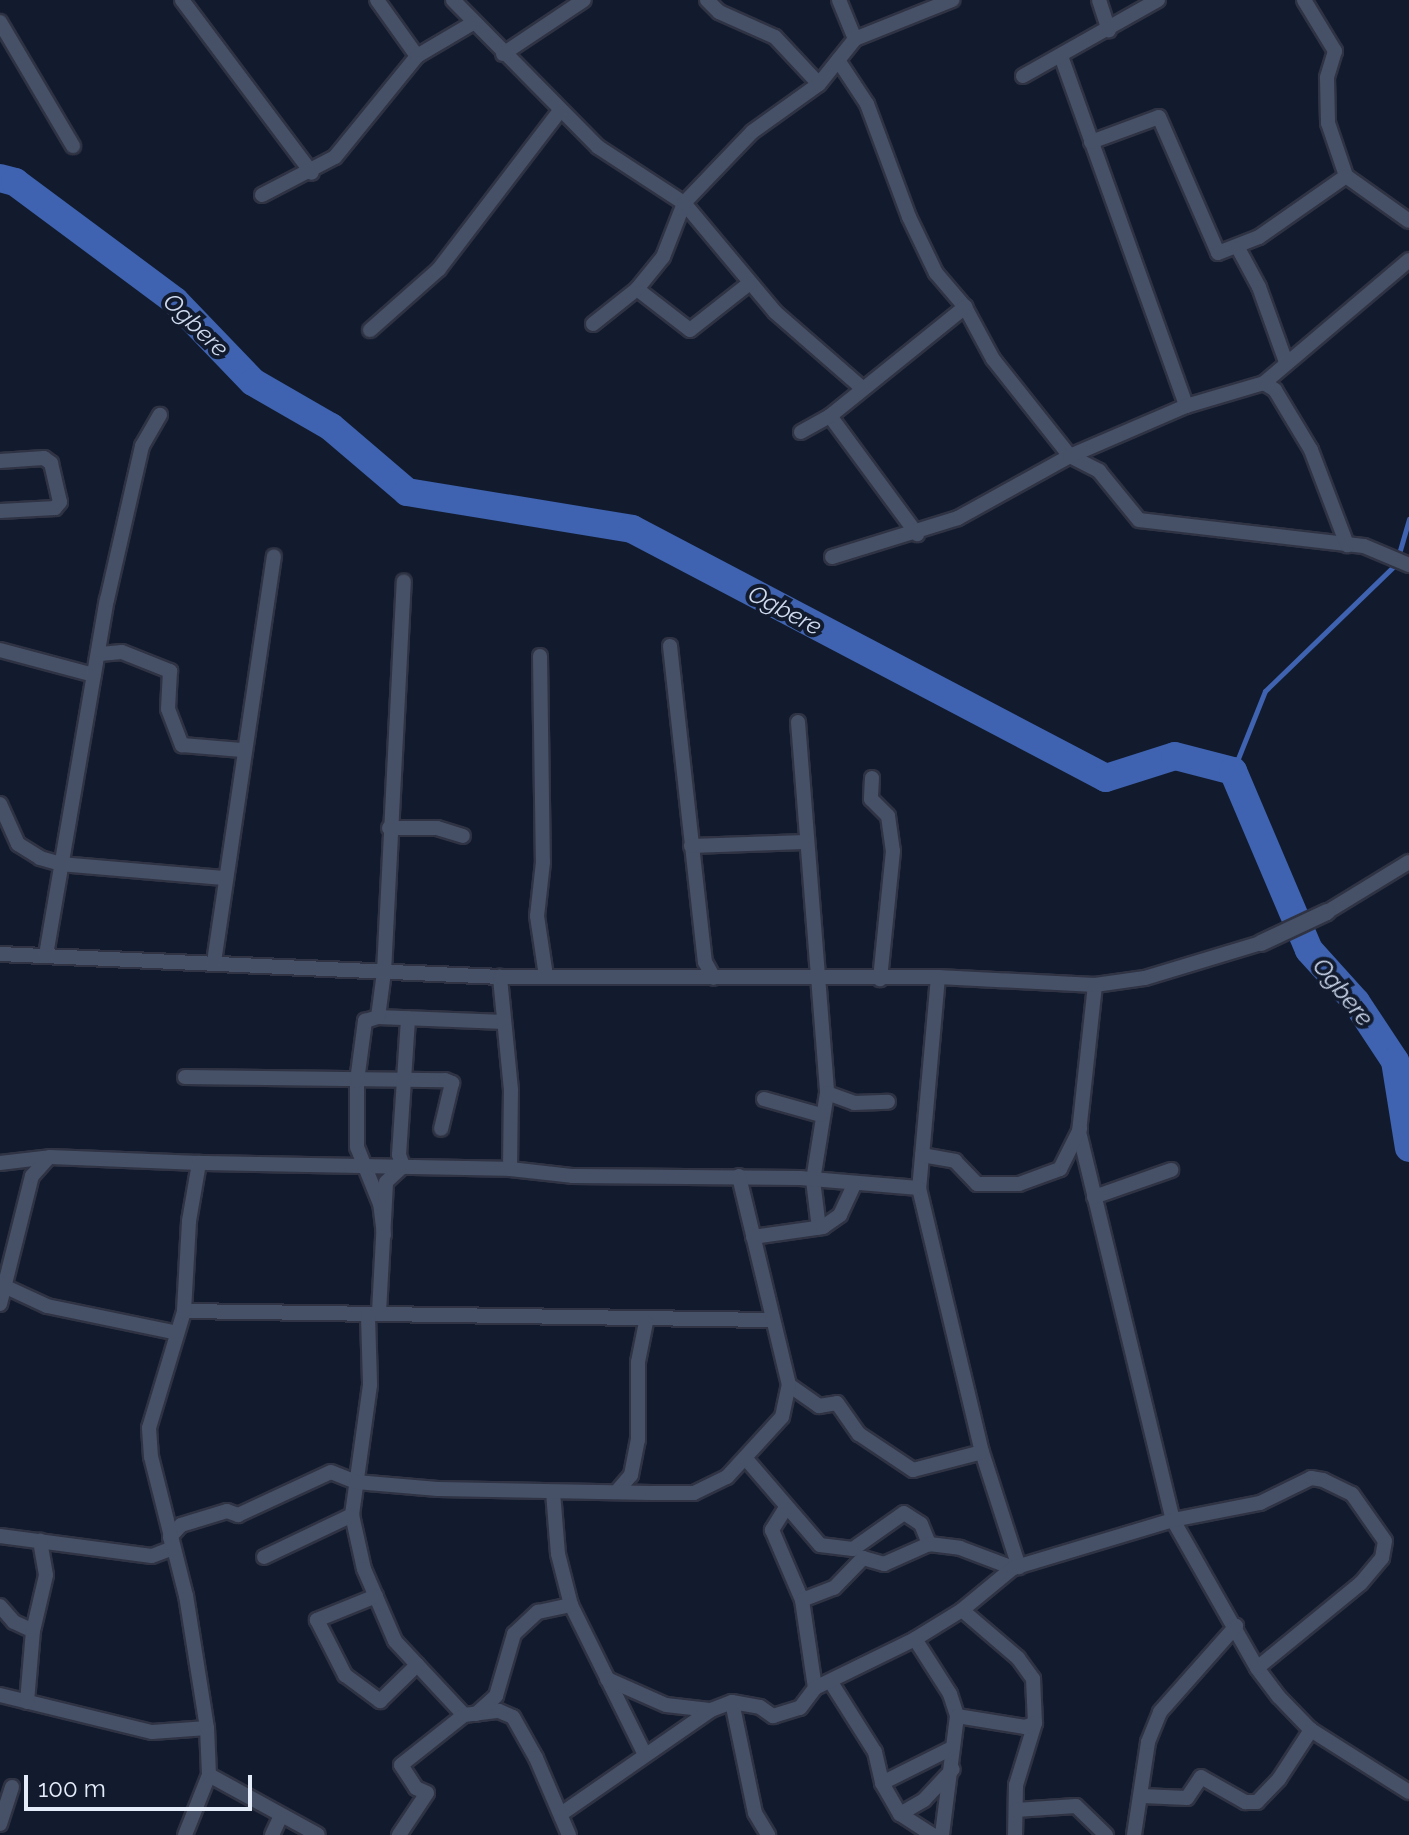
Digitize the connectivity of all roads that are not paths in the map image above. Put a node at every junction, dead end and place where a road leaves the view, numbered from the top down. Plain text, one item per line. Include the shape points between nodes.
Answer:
1 (182, 0) edge
2 (377, 0) edge
3 (453, 0) edge
4 (584, 0) edge
5 (707, 0) edge
6 (839, 0) edge
7 (952, 0) edge
8 (1099, 0) edge
9 (1158, 0) edge
10 (1304, 0) edge
11 (0, 22) edge
12 (473, 23) junction
13 (1109, 30) junction
14 (855, 39) junction
15 (503, 54) junction
16 (417, 56) junction
17 (1061, 56) junction
18 (838, 60) junction
19 (1023, 76) dead end
20 (819, 84) junction
21 (560, 111) junction
22 (1091, 142) junction
23 (73, 146) dead end
24 (312, 173) junction
25 (1346, 176) junction
26 (262, 195) dead end
27 (684, 203) junction
28 (1409, 221) edge
29 (1238, 248) junction
30 (1409, 260) edge
31 (750, 283) junction
32 (637, 289) junction
33 (965, 307) junction
34 (593, 324) dead end
35 (370, 330) dead end
36 (1286, 362) junction
37 (1264, 383) junction
38 (862, 388) junction
39 (1186, 406) junction
40 (160, 415) dead end
41 (830, 416) junction
42 (801, 432) dead end
43 (1070, 456) junction
44 (0, 461) edge
45 (0, 511) edge
46 (917, 534) junction
47 (1347, 545) junction
48 (274, 556) dead end
49 (832, 557) dead end
50 (1401, 561) edge
51 (404, 582) dead end
52 (670, 646) dead end
53 (0, 650) edge
54 (100, 654) junction
55 (540, 656) dead end
56 (94, 675) junction
57 (798, 722) dead end
58 (242, 750) junction
59 (872, 778) dead end
60 (0, 804) edge
61 (389, 828) junction
62 (463, 836) dead end
63 (805, 842) junction
64 (691, 846) junction
65 (1409, 862) edge
66 (61, 864) junction
67 (225, 878) junction
68 (1327, 912) joint
69 (1261, 943) joint
70 (0, 954) edge
71 (46, 955) junction
72 (214, 962) junction
73 (384, 972) junction
74 (546, 976) junction
75 (500, 977) junction
76 (814, 977) junction
77 (938, 977) junction
78 (714, 978) junction
79 (880, 979) junction
80 (1095, 985) junction
81 (378, 1017) junction
82 (408, 1018) junction
83 (504, 1022) junction
84 (185, 1077) dead end
85 (406, 1079) junction
86 (357, 1081) junction
87 (827, 1093) junction
88 (764, 1099) dead end
89 (888, 1102) dead end
90 (821, 1115) junction
91 (441, 1129) dead end
92 (1080, 1129) junction
93 (922, 1155) junction
94 (50, 1157) junction
95 (0, 1163) edge
96 (199, 1163) junction
97 (403, 1166) junction
98 (364, 1167) junction
99 (510, 1169) junction
100 (1171, 1170) dead end
101 (739, 1176) junction
102 (813, 1180) junction
103 (854, 1185) junction
104 (919, 1188) junction
105 (1094, 1197) junction
106 (819, 1228) junction
107 (384, 1235) junction
108 (753, 1237) junction
109 (6, 1287) junction
110 (0, 1304) edge
111 (184, 1311) junction
112 (373, 1314) junction
113 (773, 1320) junction
114 (646, 1322) junction
115 (177, 1333) junction
116 (789, 1385) junction
117 (982, 1452) junction
118 (747, 1460) junction
119 (356, 1482) junction
120 (618, 1490) junction
121 (553, 1492) junction
122 (785, 1509) junction
123 (352, 1515) junction
124 (1173, 1520) junction
125 (0, 1536) edge
126 (40, 1541) junction
127 (929, 1544) junction
128 (173, 1548) junction
129 (264, 1557) dead end
130 (1016, 1567) junction
131 (376, 1596) junction
132 (802, 1600) junction
133 (571, 1605) junction
134 (0, 1606) edge
135 (962, 1610) junction
136 (1236, 1626) junction
137 (33, 1631) junction
138 (915, 1639) junction
139 (417, 1665) junction
140 (1257, 1668) junction
141 (607, 1679) junction
142 (832, 1684) junction
143 (815, 1688) junction
144 (0, 1695) edge
145 (27, 1702) junction
146 (732, 1702) junction
147 (711, 1710) junction
148 (470, 1716) junction
149 (957, 1716) junction
150 (1035, 1723) junction
151 (207, 1728) junction
152 (1311, 1730) junction
153 (950, 1749) junction
154 (644, 1753) junction
155 (953, 1769) junction
156 (209, 1775) junction
157 (882, 1783) junction
158 (12, 1787) dead end
159 (1409, 1792) edge
160 (1142, 1796) junction
161 (1016, 1810) junction
162 (561, 1814) junction
163 (900, 1814) junction
164 (280, 1818) junction
165 (0, 1824) edge
166 (1090, 1829) edge
167 (185, 1835) edge
168 (272, 1835) edge
169 (318, 1835) edge
170 (399, 1835) edge
171 (569, 1835) edge
172 (768, 1835) edge
173 (932, 1835) edge
174 (942, 1835) edge
175 (1015, 1835) edge
176 (1106, 1835) edge
177 (1134, 1835) edge

1 - 24 street
2 - 16 street
3 - 12 street
4 - 15 street
5 - 20 street via 719,12 775,37
6 - 14 street
7 - 14 street
8 - 13 street
9 - 13 street
10 - 25 street via 1335,51 1327,78 1328,123
11 - 23 street
12 - 15 street
12 - 16 street
13 - 17 street
14 - 18 street
15 - 21 street
16 - 24 street via 335,157
17 - 19 street
17 - 22 street
18 - 20 street
18 - 33 street via 867,104 936,273
20 - 27 street via 752,132
21 - 27 street via 598,147
21 - 35 street via 439,269
22 - 29 street via 1159,117 1218,253
22 - 39 street
24 - 26 street
25 - 28 street
25 - 29 street
27 - 31 street
27 - 32 street via 663,257
29 - 36 street via 1259,287
30 - 36 street
31 - 32 street via 690,330
31 - 38 street via 799,336
32 - 34 street
33 - 38 street
33 - 43 street via 993,359
36 - 37 street
37 - 39 street
37 - 47 street via 1275,390 1311,450
38 - 41 street
39 - 43 street
40 - 54 street via 142,446
41 - 42 street
41 - 46 street
43 - 46 street via 958,518
43 - 47 street via 1099,471 1139,520
44 - 45 street via 44,458 51,463 60,502 55,508
46 - 49 street
47 - 50 street
48 - 58 street
51 - 61 street
52 - 64 street
53 - 56 street
54 - 56 street
54 - 58 street via 122,652 170,671 168,709 182,745
55 - 74 street via 543,862 537,916
56 - 66 street
57 - 63 street
58 - 67 street
59 - 79 street via 871,799 888,816 893,851
60 - 66 street via 18,844
61 - 62 street via 437,828
61 - 73 street
63 - 64 street
63 - 76 street
64 - 78 street via 705,962
65 - 68 street
66 - 67 street
66 - 71 street
67 - 72 street
68 - 69 street
69 - 80 street via 1145,978
70 - 71 street
71 - 72 street
72 - 73 street
73 - 75 street
73 - 81 street
74 - 75 street
74 - 78 street
75 - 83 street
76 - 78 street
76 - 79 street
76 - 87 street
77 - 79 street
77 - 80 street
77 - 93 street
80 - 92 street
81 - 82 street
81 - 86 street via 365,1021
82 - 83 street
82 - 85 street
83 - 99 street via 511,1090
84 - 86 street
85 - 86 street
85 - 91 street via 452,1083
85 - 97 street via 399,1155
86 - 98 street via 357,1147
87 - 89 street via 854,1103
87 - 90 street
88 - 90 street
90 - 102 street
92 - 93 street via 1060,1169 1019,1184 977,1184 955,1161
92 - 105 street
93 - 104 street
94 - 95 street
94 - 96 street
94 - 109 street via 32,1176
96 - 98 street
96 - 111 street via 189,1221
97 - 98 street
97 - 99 street
97 - 107 street via 386,1182
98 - 107 street via 380,1204
99 - 101 street via 572,1176
100 - 105 street
101 - 102 street
101 - 108 street
102 - 103 street
102 - 106 street
103 - 104 street
103 - 106 street via 840,1215
104 - 117 street
105 - 124 street
106 - 108 street
107 - 112 street
108 - 113 street
109 - 110 street
109 - 115 street via 47,1306
111 - 112 street
111 - 115 street
112 - 114 street
112 - 119 street via 370,1385
113 - 114 street
113 - 116 street
114 - 120 street via 638,1362 638,1440 631,1475
115 - 128 street via 149,1428
116 - 117 street via 819,1406 837,1403 859,1434 907,1468
116 - 118 street via 782,1417
117 - 130 street
118 - 120 street via 694,1493
118 - 122 street
119 - 121 street
119 - 123 street
119 - 128 street via 331,1472 313,1476 238,1515 227,1511 181,1525 170,1537
120 - 121 street
121 - 133 street via 558,1554
122 - 127 street via 820,1545 833,1549 853,1549 904,1513 921,1524
122 - 132 street via 772,1530
123 - 129 street
123 - 131 street
124 - 130 street
124 - 136 street
124 - 140 street via 1260,1503 1311,1478 1352,1494 1385,1541 1382,1558 1361,1583
125 - 126 street
126 - 128 street via 152,1556
126 - 137 street via 46,1575
127 - 130 street via 960,1548
127 - 132 street via 884,1564 863,1558 834,1588
128 - 151 street
130 - 135 street
131 - 139 street via 390,1632
131 - 139 street via 317,1620 345,1675 380,1701
132 - 143 street
133 - 141 street
133 - 148 street via 538,1612 514,1634 496,1696
134 - 137 street via 14,1622
135 - 138 street
135 - 150 street via 1018,1658 1033,1679
136 - 140 street
136 - 160 street via 1160,1712 1148,1742
137 - 145 street
138 - 142 street
138 - 149 street via 950,1694
139 - 148 street
140 - 152 street
141 - 147 street via 666,1705
141 - 154 street
142 - 143 street
142 - 157 street via 875,1752
143 - 146 street via 800,1708 773,1716 760,1707
144 - 145 street
145 - 151 street via 152,1732
146 - 147 street
146 - 172 street via 755,1813
147 - 154 street
148 - 162 street via 499,1711 513,1717
148 - 170 street via 401,1765 416,1788 427,1793
149 - 150 street via 1025,1727
149 - 153 street
150 - 161 street via 1016,1785
151 - 156 street
152 - 159 street
152 - 160 street via 1257,1802 1245,1802 1201,1777 1187,1798
153 - 155 street
153 - 157 street
154 - 162 street
155 - 163 street via 924,1800
155 - 174 street
156 - 164 street
156 - 167 street
157 - 163 street
158 - 165 street
160 - 177 street
161 - 166 street via 1076,1806
161 - 175 street
162 - 171 street
163 - 173 street
164 - 168 street
164 - 169 street
166 - 176 street

